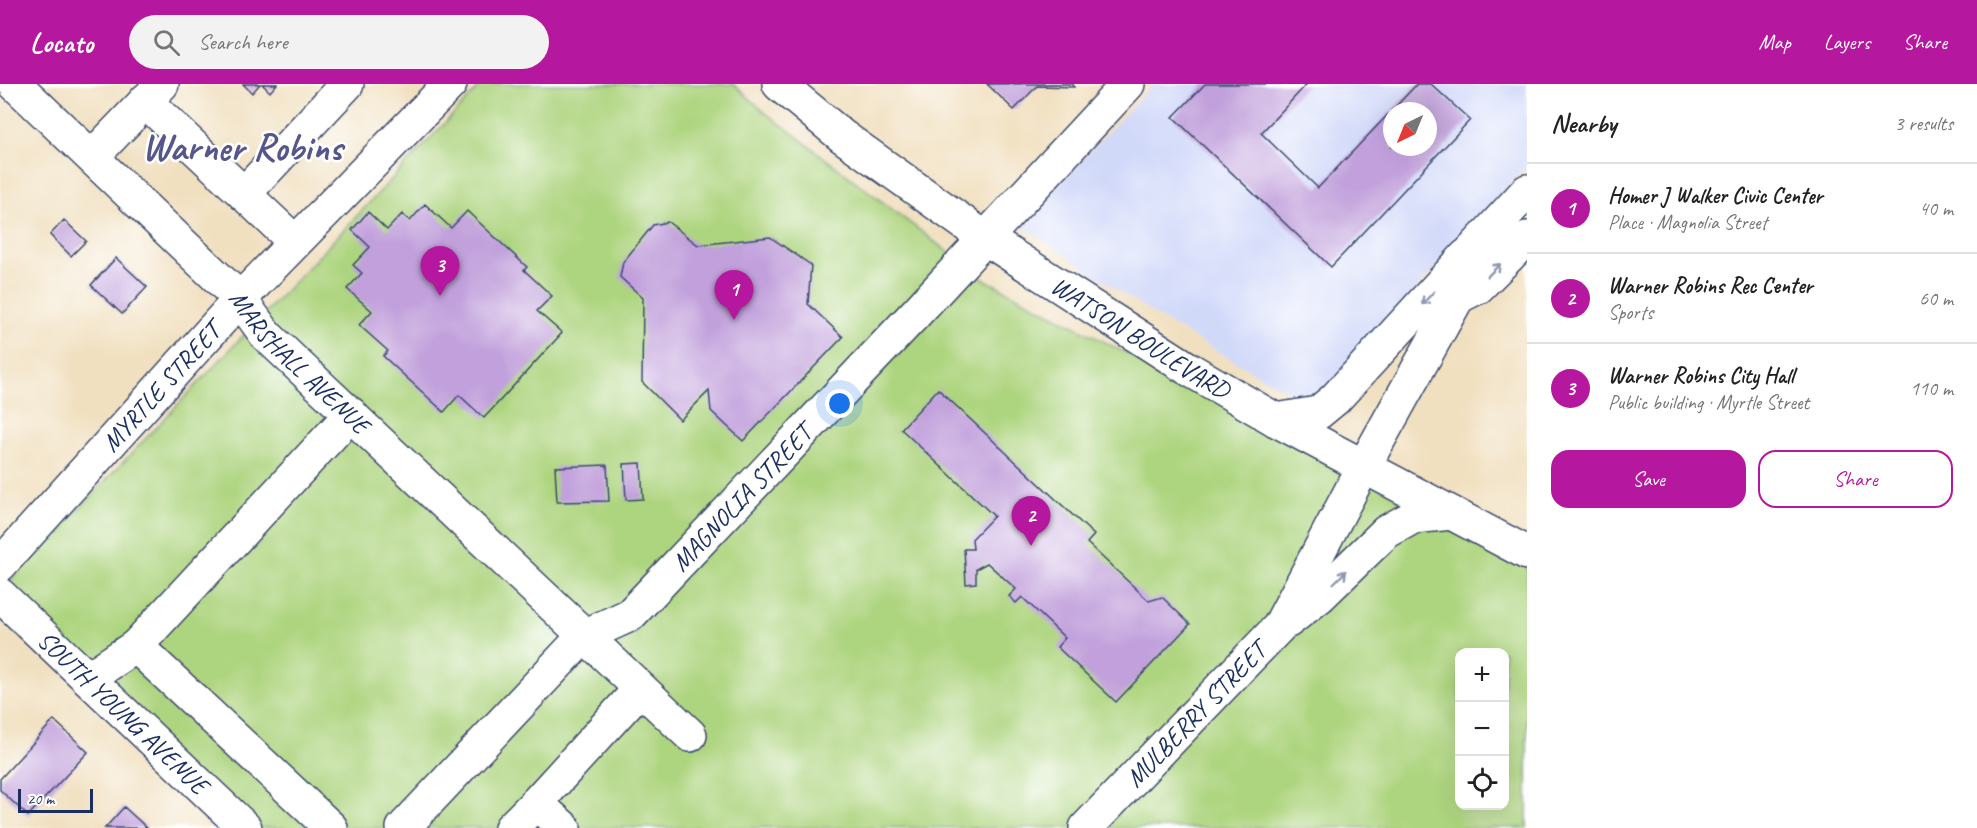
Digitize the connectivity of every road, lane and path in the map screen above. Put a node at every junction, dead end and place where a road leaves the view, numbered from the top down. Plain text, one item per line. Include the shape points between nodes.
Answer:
1 (15, 84) edge
2 (347, 84) edge
3 (450, 84) edge
4 (779, 84) edge
5 (1128, 84) edge
6 (154, 93) edge
7 (92, 157) junction
8 (1527, 191) edge
9 (244, 194) junction
10 (985, 238) junction
11 (1527, 238) edge
12 (295, 242) junction
13 (1468, 255) junction
14 (1458, 297) junction
15 (240, 299) junction
16 (351, 414) junction
17 (1276, 420) junction
18 (1364, 466) junction
19 (1451, 513) junction
20 (1527, 553) edge
21 (0, 565) edge
22 (0, 595) edge
23 (1279, 627) junction
24 (584, 636) junction
25 (136, 646) junction
26 (87, 678) junction
27 (640, 689) junction
28 (690, 735) dead end
29 (536, 802) junction
30 (245, 828) edge
31 (331, 828) edge
32 (403, 828) edge
33 (511, 828) edge
34 (564, 828) edge
35 (1086, 828) edge

1 - 7 street, MARSHALL AVENUE
2 - 9 street
3 - 12 street, MYRTLE STREET
4 - 10 street, WATSON BOULEVARD via 842,136
5 - 10 street, MAGNOLIA STREET
6 - 7 street
6 - 9 street
7 - 15 street, MARSHALL AVENUE
8 - 13 street
9 - 12 street
10 - 17 street, WATSON BOULEVARD via 1177,362
10 - 24 street, MAGNOLIA STREET via 630,615
14 -> 11 street via 1478,287
12 - 15 street, MYRTLE STREET
13 - 14 street
13 -> 17 street via 1335,399 1318,413
14 - 18 street, MULBERRY STREET
15 - 16 street, MARSHALL AVENUE via 266,335
15 - 21 street, MYRTLE STREET
16 - 24 street, MARSHALL AVENUE
16 - 25 street
17 - 18 street, WATSON BOULEVARD
18 - 19 street, WATSON BOULEVARD
18 - 23 street, MULBERRY STREET
19 - 20 street, WATSON BOULEVARD
23 -> 19 street, MULBERRY STREET via 1320,596 1386,532 1413,517
22 - 26 street, SOUTH YOUNG AVENUE
23 - 35 street, MULBERRY STREET
24 - 27 street, MARSHALL AVENUE
24 - 32 street
25 - 26 street
25 - 31 street
26 - 30 street, SOUTH YOUNG AVENUE
27 - 28 street, MARSHALL AVENUE
27 - 29 street
29 - 33 street
29 - 34 street

